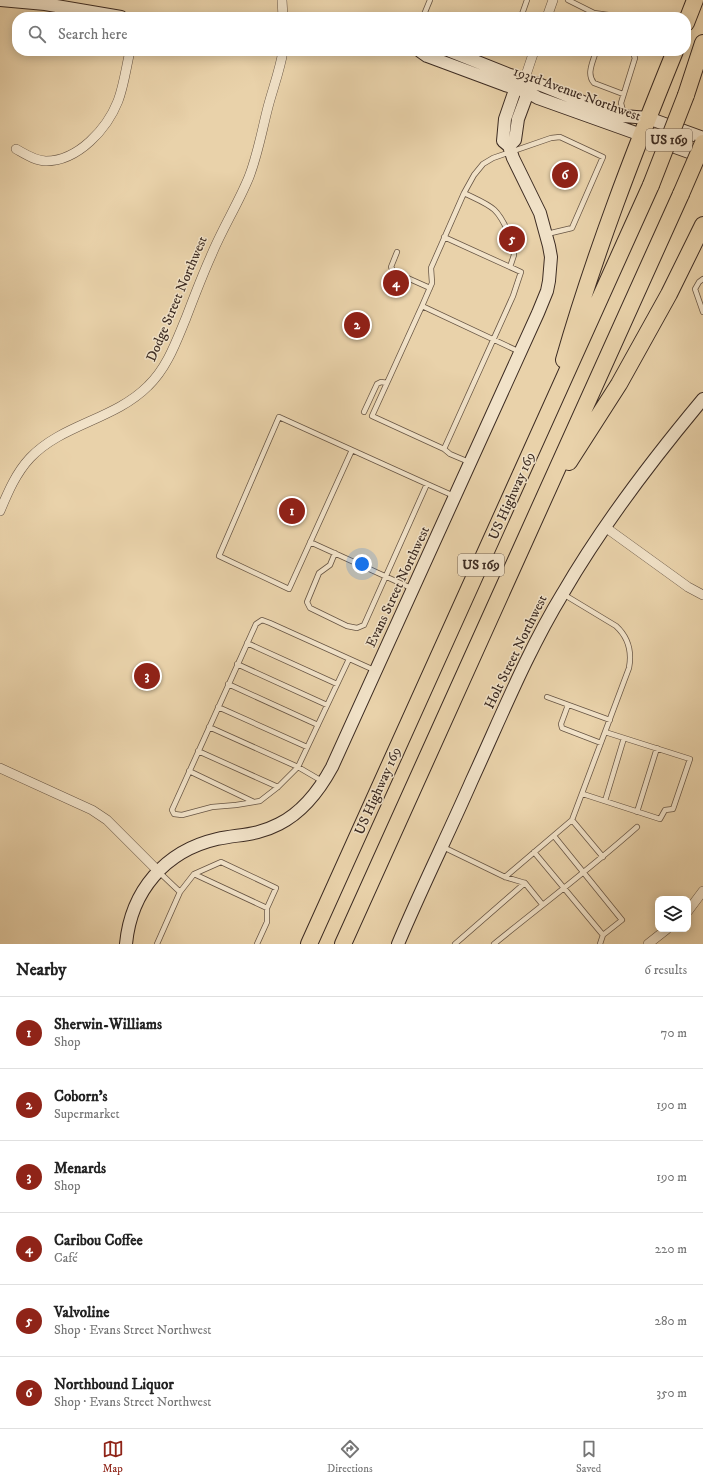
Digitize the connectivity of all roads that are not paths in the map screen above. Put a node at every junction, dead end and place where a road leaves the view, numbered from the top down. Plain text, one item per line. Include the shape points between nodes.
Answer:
1 (0, 0) edge
2 (282, 0) edge
3 (430, 0) edge
4 (527, 0) edge
5 (553, 0) edge
6 (568, 0) edge
7 (695, 0) edge
8 (92, 12) edge
9 (283, 12) edge
10 (425, 12) edge
11 (523, 12) edge
12 (550, 12) edge
13 (592, 12) edge
14 (690, 12) edge
15 (703, 44) edge
16 (129, 56) edge
17 (281, 56) edge
18 (427, 56) edge
19 (462, 56) edge
20 (532, 56) edge
21 (594, 56) edge
22 (635, 56) edge
23 (673, 56) edge
24 (526, 79) junction
25 (516, 87) junction
26 (528, 92) junction
27 (623, 94) junction
28 (624, 116) junction
29 (648, 118) junction
30 (641, 133) junction
31 (703, 138) edge
32 (16, 149) dead end
33 (510, 149) junction
34 (703, 152) edge
35 (464, 193) junction
36 (703, 225) edge
37 (509, 234) dead end
38 (547, 234) junction
39 (444, 237) junction
40 (513, 245) dead end
41 (397, 252) dead end
42 (510, 267) junction
43 (703, 280) edge
44 (430, 288) junction
45 (422, 306) junction
46 (703, 312) edge
47 (493, 339) junction
48 (520, 352) junction
49 (387, 383) junction
50 (703, 398) edge
51 (364, 412) dead end
52 (550, 412) junction
53 (444, 448) junction
54 (352, 450) junction
55 (470, 463) junction
56 (426, 484) junction
57 (0, 487) edge
58 (9, 491) junction
59 (456, 496) junction
60 (0, 511) edge
61 (538, 511) junction
62 (605, 527) junction
63 (310, 542) junction
64 (335, 553) junction
65 (385, 576) junction
66 (413, 589) junction
67 (562, 593) junction
68 (703, 595) edge
69 (247, 643) junction
70 (349, 659) junction
71 (237, 664) junction
72 (376, 671) junction
73 (228, 684) junction
74 (337, 684) junction
75 (547, 697) dead end
76 (568, 704) junction
77 (327, 705) junction
78 (218, 707) junction
79 (610, 720) junction
80 (318, 725) junction
81 (209, 727) junction
82 (605, 732) junction
83 (624, 738) junction
84 (601, 743) junction
85 (307, 747) junction
86 (657, 748) junction
87 (198, 751) junction
88 (298, 767) junction
89 (0, 768) edge
90 (189, 772) junction
91 (324, 782) junction
92 (278, 787) junction
93 (583, 794) junction
94 (605, 801) junction
95 (254, 802) junction
96 (637, 812) junction
97 (572, 820) junction
98 (637, 827) dead end
99 (554, 836) junction
100 (443, 847) junction
101 (534, 852) junction
102 (603, 857) junction
103 (158, 871) junction
104 (584, 873) junction
105 (194, 874) junction
106 (505, 877) junction
107 (525, 883) junction
108 (564, 888) junction
109 (180, 892) junction
110 (701, 898) edge
111 (542, 904) junction
112 (267, 908) junction
113 (691, 908) edge
114 (663, 932) edge
115 (603, 935) junction
116 (126, 944) edge
117 (157, 944) edge
118 (257, 944) edge
119 (309, 944) edge
120 (343, 944) edge
121 (398, 944) edge
122 (455, 944) edge
123 (494, 944) edge
124 (600, 944) edge
125 (648, 944) edge

1 - 8 street
2 - 9 street
3 - 10 lane
4 - 11 lane
5 - 12 street
6 - 13 lane
7 - 14 highway
15 - 52 highway, US Highway 169 / US 169, bridge via 652,185
16 - 32 street via 120,94 113,111 101,129 85,145 66,156 47,161 31,158
17 - 58 street, Dodge Street Northwest via 259,147 249,176 217,240 175,344 160,374 148,387 115,411 48,443 18,473
18 - 25 street, 193rd Avenue Northwest
19 - 24 street, 193rd Avenue Northwest
20 - 24 street
21 - 27 lane via 590,69 594,83
22 - 27 lane
23 - 29 highway
24 - 25 street
24 - 26 street
24 - 28 street, 193rd Avenue Northwest
25 - 26 street, 193rd Avenue Northwest
25 - 33 street, Evans Street Northwest via 504,129 503,141
26 - 30 street, 193rd Avenue Northwest via 538,98
26 - 33 street via 518,119 516,140
27 - 28 lane via 621,103
28 - 29 street, 193rd Avenue Northwest
29 - 30 highway
29 - 31 street, 193rd Avenue Northwest
30 - 34 street, 193rd Avenue Northwest
30 - 52 highway via 579,310
33 - 35 lane via 483,164
33 - 38 street, Evans Street Northwest
33 - 38 lane via 560,137 603,156 572,228
34 - 61 highway, US 169, bridge via 681,194
35 - 37 lane via 498,212
35 - 39 lane
36 - 61 highway via 669,294 618,384
38 - 48 street, Evans Street Northwest via 551,257 547,290
39 - 42 lane
39 - 44 lane via 431,268
40 - 42 lane via 514,255
41 - 44 lane via 391,267 394,272
42 - 47 lane via 521,272
43 - 46 lane via 695,289
44 - 45 lane
45 - 47 lane
45 - 49 lane
47 - 48 lane
47 - 53 lane
48 - 55 street, Evans Street Northwest
49 - 51 lane via 377,384
49 - 53 lane via 372,416
50 - 62 street, Holt Street Northwest
52 - 119 highway, US Highway 169 / US 169
53 - 55 lane via 450,454
54 - 56 lane
54 - 63 lane
54 - 63 lane via 279,417 219,556 289,589
55 - 59 street, Evans Street Northwest
56 - 59 lane
56 - 65 lane
57 - 58 street
58 - 60 street, Dodge Street Northwest
59 - 66 street, Evans Street Northwest
61 - 120 highway, US 169
62 - 67 street, Holt Street Northwest
62 - 68 street
63 - 64 lane
64 - 65 lane
64 - 65 lane via 330,565 319,573 307,602 310,608 340,623 357,628 364,625
65 - 66 lane
66 - 72 street, Evans Street Northwest
67 - 79 lane via 616,626 627,642 630,652 629,668
67 - 100 street, Holt Street Northwest via 536,640
69 - 70 lane via 256,624 262,620
69 - 71 lane
69 - 74 lane
70 - 72 lane
70 - 74 lane
71 - 73 lane
71 - 77 lane
72 - 91 street, Evans Street Northwest
73 - 78 lane
73 - 80 lane
74 - 77 lane
75 - 76 lane
76 - 79 lane
76 - 84 lane via 562,728
77 - 80 lane
78 - 81 lane
78 - 85 lane
79 - 82 lane
80 - 85 lane
81 - 87 lane
81 - 88 lane
82 - 83 lane
82 - 84 lane
83 - 86 lane
83 - 94 lane
84 - 93 lane
85 - 88 lane
86 - 96 lane
86 - 96 lane via 690,759 673,809 665,810 660,820
87 - 90 lane
87 - 92 lane
88 - 91 lane
88 - 92 lane
89 - 103 street via 92,810 107,820
90 - 95 lane
90 - 95 lane via 172,810 174,814 182,815
91 - 103 street, Evans Street Northwest via 308,803 280,824 259,832 219,838 196,845 176,856
92 - 95 lane via 260,801
93 - 94 lane
93 - 97 lane
94 - 96 lane
97 - 99 lane
97 - 102 lane
98 - 102 lane
99 - 101 lane
99 - 104 lane
100 - 106 lane
100 - 121 street, Holt Street Northwest
101 - 106 lane
101 - 108 lane
102 - 104 lane
103 - 109 lane
103 - 116 street, Evans Street Northwest via 134,908
104 - 108 lane
104 - 115 lane via 622,920
105 - 109 lane
105 - 112 lane
105 - 112 lane via 221,862 276,888
106 - 107 lane
107 - 111 lane
107 - 122 lane
108 - 111 lane
108 - 115 lane
109 - 117 lane
110 - 113 street
111 - 123 lane
112 - 118 lane via 267,922
114 - 125 street
115 - 124 lane

